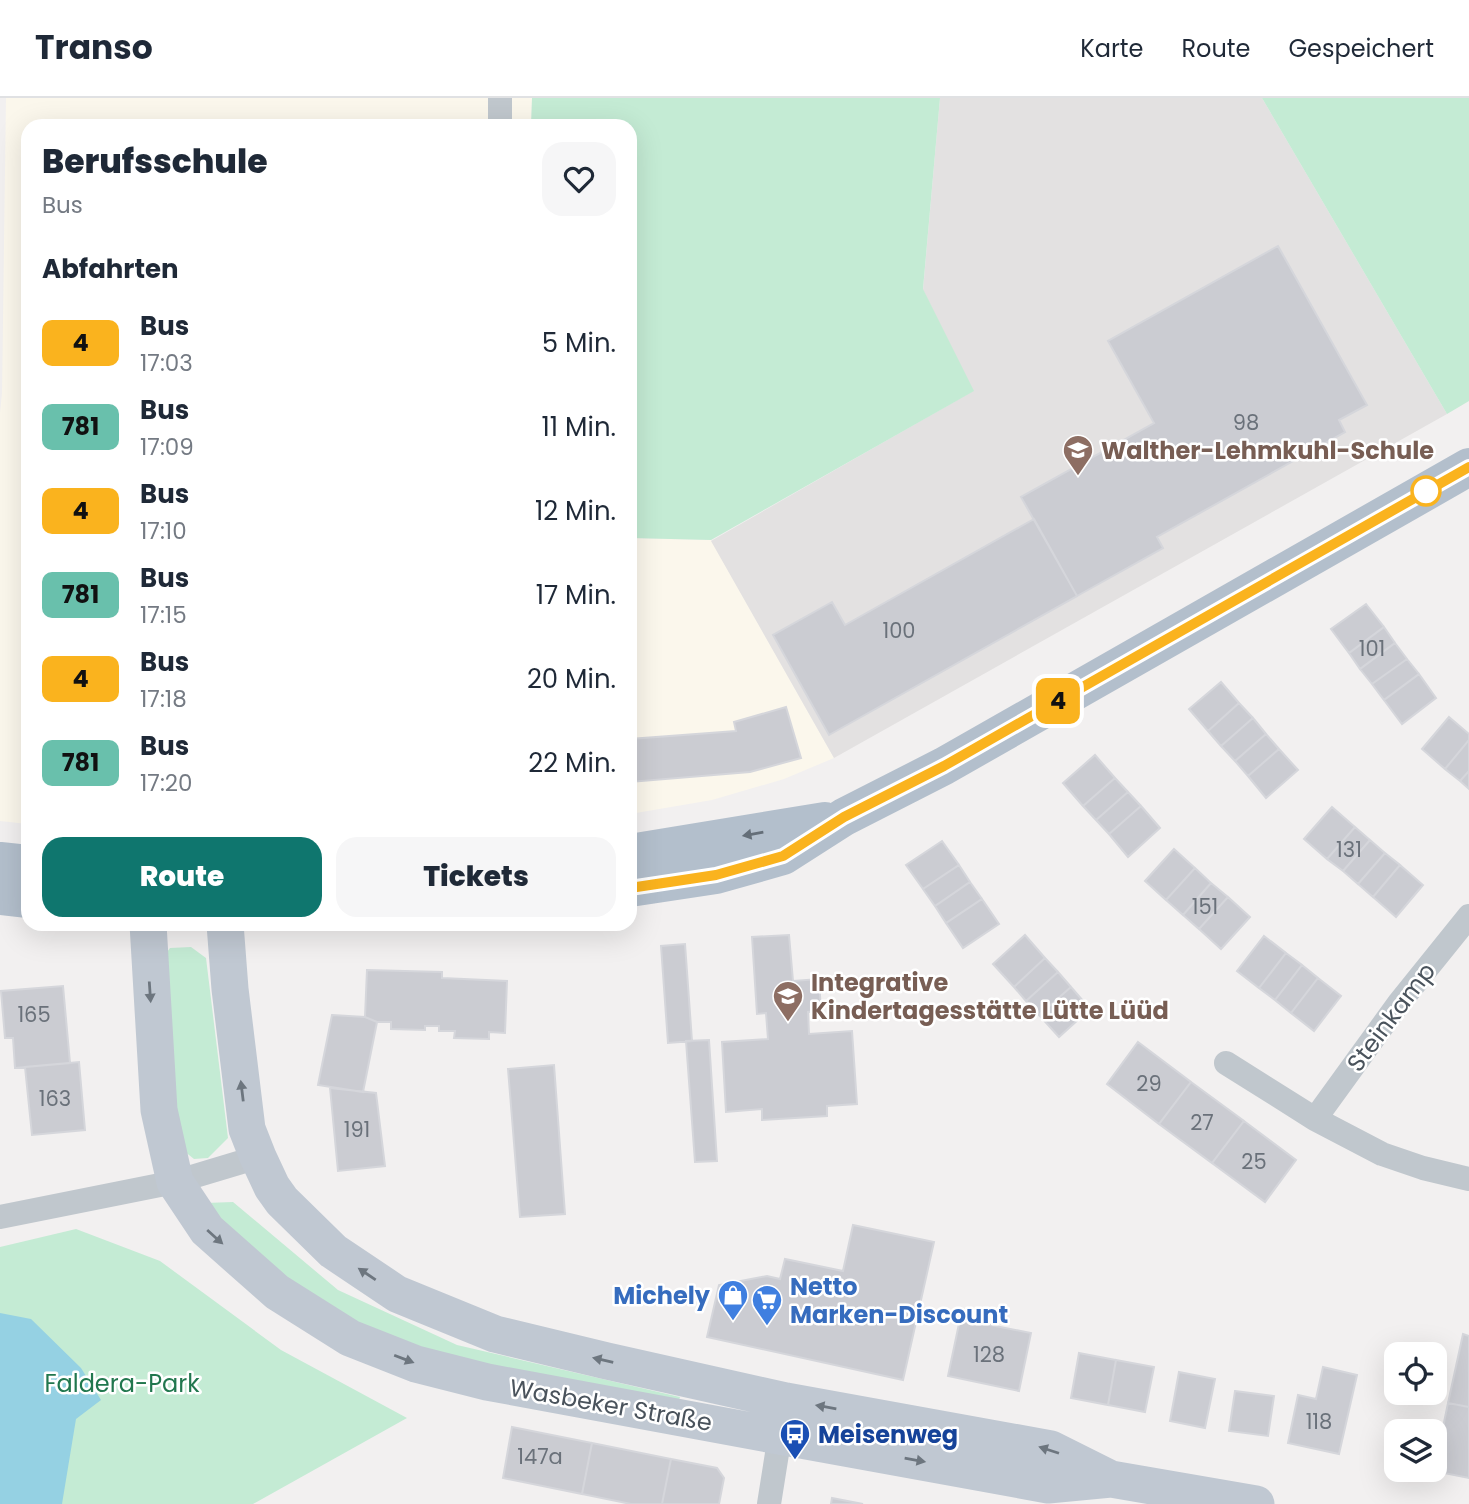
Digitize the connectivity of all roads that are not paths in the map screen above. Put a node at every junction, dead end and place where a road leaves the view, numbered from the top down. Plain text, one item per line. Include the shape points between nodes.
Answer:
1 (500, 98) edge
2 (500, 119) edge
3 (1469, 467) edge
4 (844, 817) junction
5 (637, 852) edge
6 (0, 861) edge
7 (21, 863) edge
8 (637, 887) edge
9 (0, 896) edge
10 (21, 898) edge
11 (1469, 916) edge
12 (148, 931) edge
13 (226, 931) edge
14 (1226, 1063) dead end
15 (1315, 1119) junction
16 (258, 1157) junction
17 (1469, 1179) edge
18 (175, 1182) junction
19 (0, 1217) edge
20 (786, 1401) junction
21 (779, 1436) junction
22 (1111, 1479) junction
23 (769, 1504) edge
24 (1256, 1504) edge

1 - 2 street
3 - 4 main road via 944,766
4 -> 5 main road
4 - 8 main road via 783,856 716,875
6 - 7 main road
9 - 10 main road
11 - 15 street, Steinkamp
12 -> 18 street, Wasbeker Straße via 159,1110
16 -> 13 street, Wasbeker Straße via 247,1129
14 - 15 street
15 - 17 street via 1382,1154
16 - 18 street
20 -> 16 street, Wasbeker Straße via 495,1334 397,1294 333,1251 282,1201
18 - 19 street
18 -> 21 street, Wasbeker Straße via 206,1230 277,1292 350,1338 416,1364 487,1382
20 - 21 street
22 -> 20 street, Wasbeker Straße via 1051,1449
21 -> 22 street, Wasbeker Straße via 1048,1485
21 - 23 street
22 - 24 street, Wasbeker Straße

